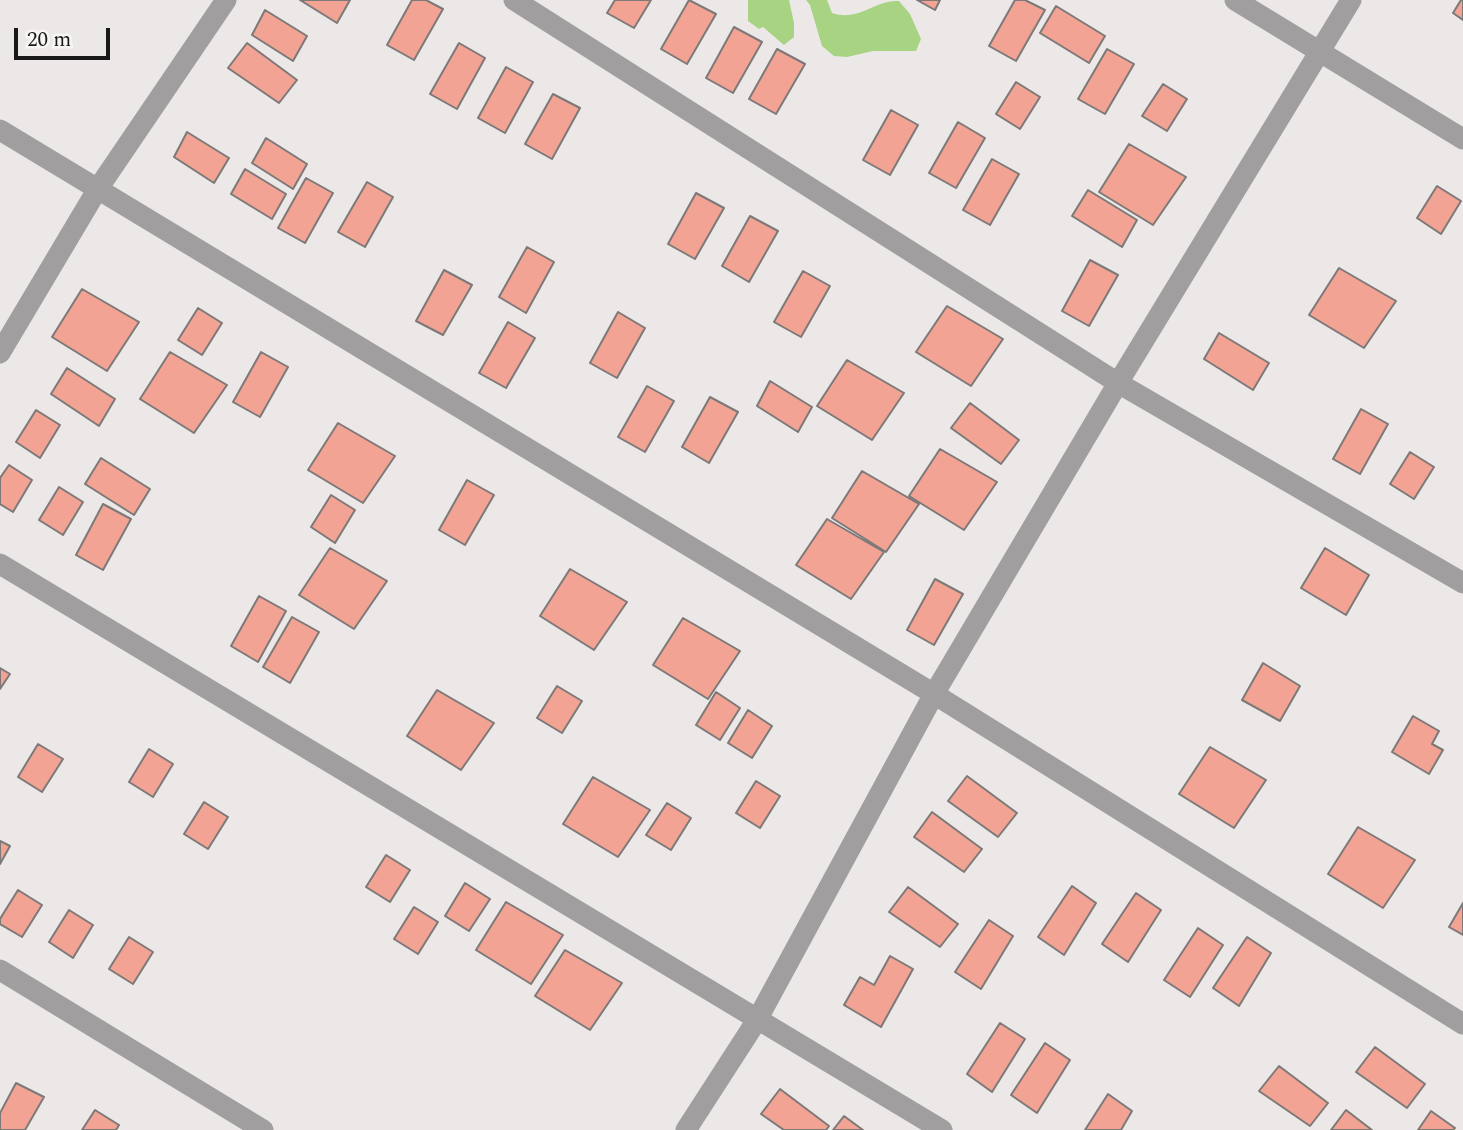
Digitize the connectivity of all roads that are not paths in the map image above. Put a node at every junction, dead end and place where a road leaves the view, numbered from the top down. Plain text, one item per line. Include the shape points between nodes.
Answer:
1 (226, 0) edge
2 (514, 0) edge
3 (1235, 0) edge
4 (1351, 0) edge
5 (1319, 51) junction
6 (0, 131) edge
7 (1463, 139) edge
8 (97, 190) junction
9 (0, 354) edge
10 (1118, 383) junction
11 (0, 564) edge
12 (1463, 583) edge
13 (934, 694) junction
14 (0, 970) edge
15 (757, 1020) junction
16 (1463, 1024) edge
17 (263, 1130) edge
18 (686, 1130) edge
19 (942, 1130) edge

1 - 8 street
2 - 10 street
3 - 5 street
4 - 5 street
5 - 7 street
5 - 10 street
6 - 8 street
8 - 9 street
8 - 13 street
10 - 12 street
10 - 13 street
11 - 15 street
13 - 15 street
13 - 16 street
14 - 17 street
15 - 18 street
15 - 19 street

